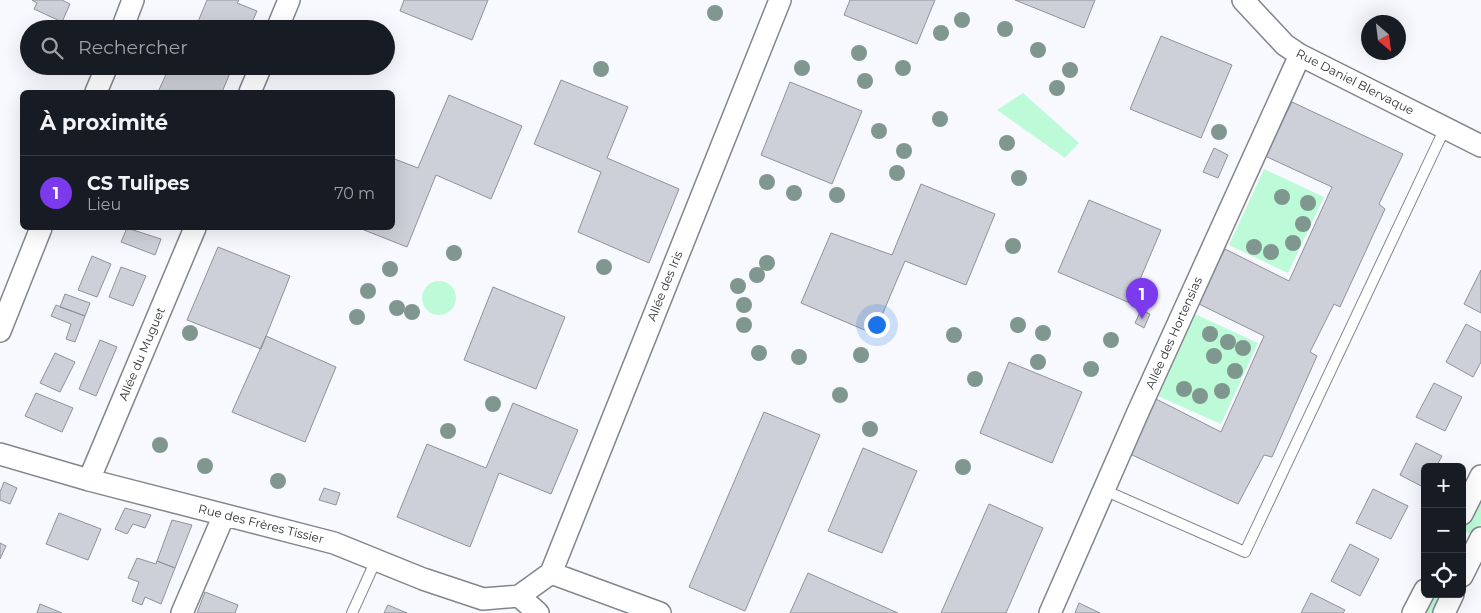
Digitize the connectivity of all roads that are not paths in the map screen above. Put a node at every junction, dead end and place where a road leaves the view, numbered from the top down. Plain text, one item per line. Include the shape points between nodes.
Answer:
1 (133, 0) edge
2 (289, 0) edge
3 (780, 0) edge
4 (1243, 0) edge
5 (125, 20) edge
6 (281, 20) edge
7 (1300, 55) junction
8 (103, 75) edge
9 (257, 75) edge
10 (97, 90) edge
11 (251, 90) edge
12 (1445, 128) junction
13 (1481, 146) edge
14 (41, 230) edge
15 (194, 230) edge
16 (0, 331) edge
17 (0, 454) edge
18 (1481, 476) edge
19 (89, 480) junction
20 (1104, 490) junction
21 (1465, 508) edge
22 (224, 515) junction
23 (1481, 538) edge
24 (376, 560) junction
25 (1466, 568) edge
26 (550, 573) junction
27 (519, 596) junction
28 (1421, 598) edge
29 (1452, 598) edge
30 (182, 613) edge
31 (352, 613) edge
32 (538, 613) edge
33 (660, 613) edge
34 (1050, 613) edge
35 (1413, 613) edge
36 (1444, 613) edge

1 - 5 street
2 - 6 street
3 - 26 street, Allée des Iris
4 - 7 street, Rue Daniel Blervaque via 1285,45
7 - 12 street, Rue Daniel Blervaque
7 - 20 street, Allée des Hortensias
8 - 10 street
9 - 11 street
12 - 13 street, Rue Daniel Blervaque
12 - 20 lane via 1245,552
14 - 16 street
15 - 19 street, Allée du Muguet
17 - 19 street, Rue des Frères Tissier
18 - 21 street
19 - 22 street, Rue des Frères Tissier
20 - 34 street, Allée des Hortensias
22 - 24 street, Rue des Frères Tissier via 334,543
22 - 30 street
23 - 25 street
24 - 27 street, Rue des Frères Tissier via 483,599
24 - 31 lane
26 - 27 street
26 - 33 street
27 - 32 street
28 - 35 street
29 - 36 street

